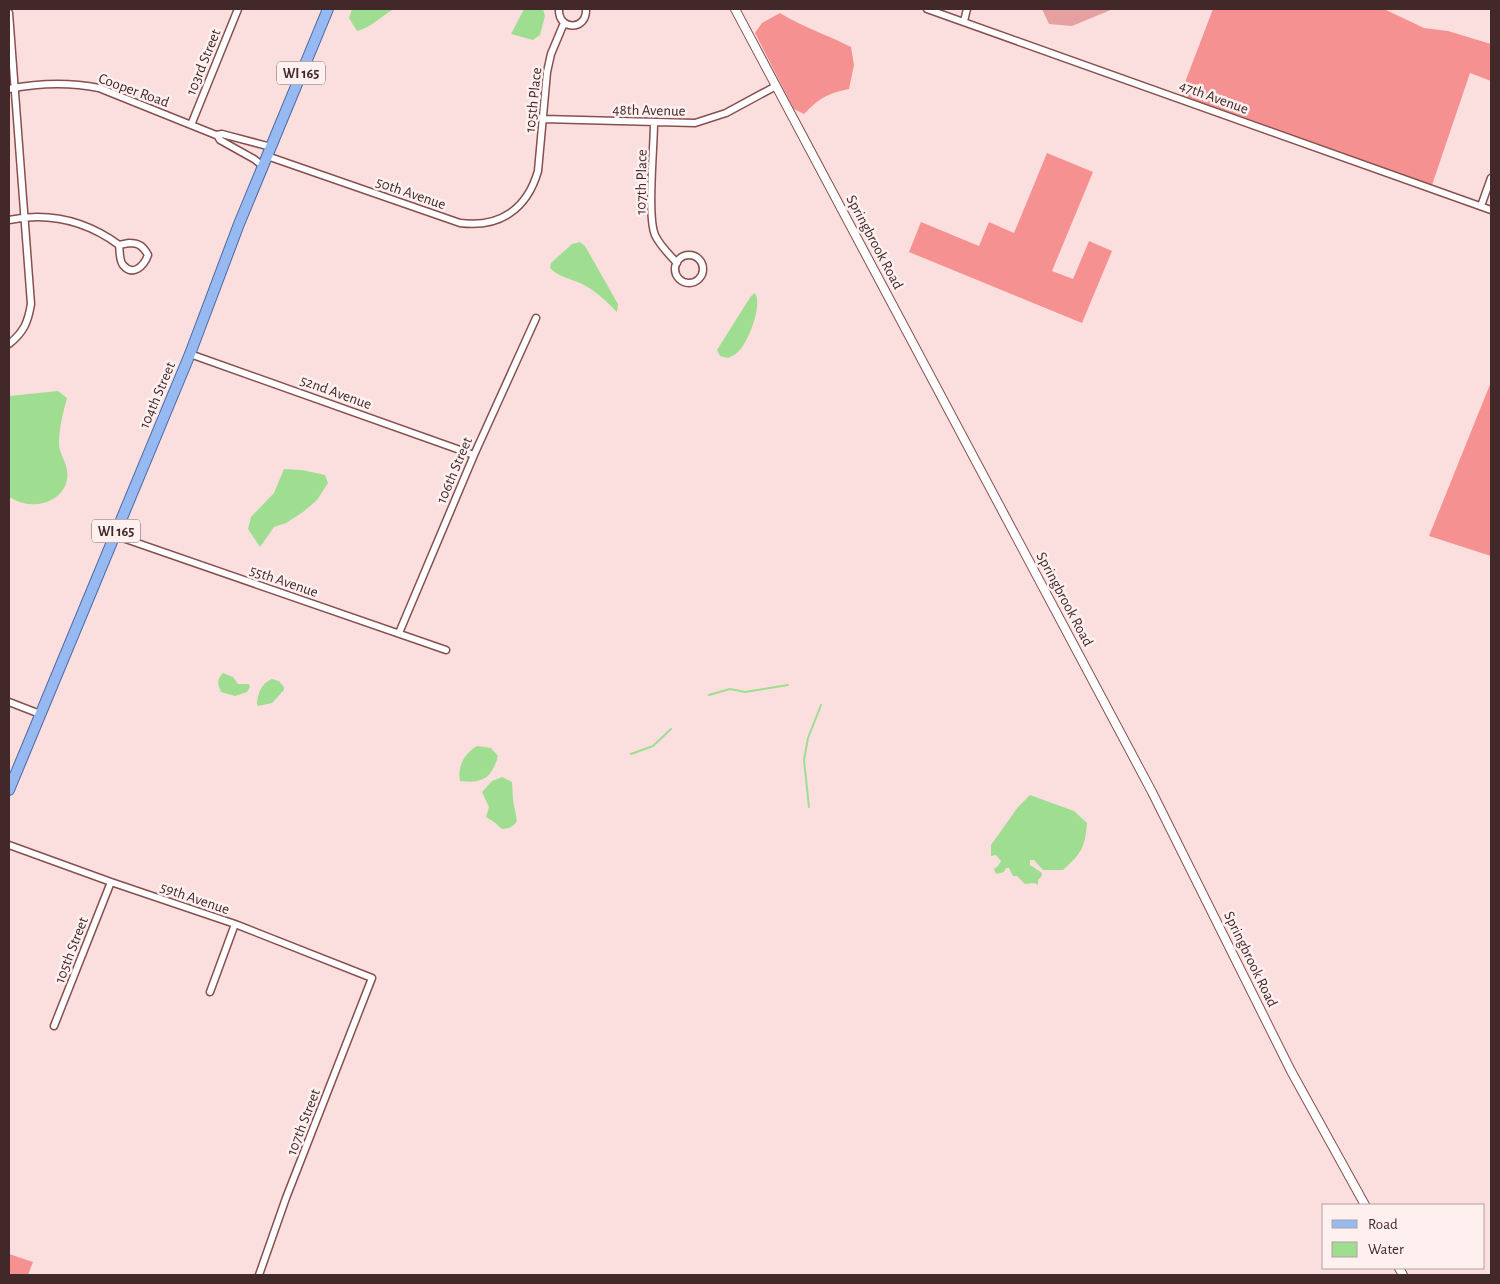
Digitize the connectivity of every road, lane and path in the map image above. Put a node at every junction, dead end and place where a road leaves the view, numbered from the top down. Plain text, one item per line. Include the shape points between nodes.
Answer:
1 (238, 9) edge
2 (328, 9) edge
3 (559, 9) edge
4 (586, 9) edge
5 (735, 9) edge
6 (927, 9) edge
7 (967, 9) edge
8 (9, 13) edge
9 (952, 13) edge
10 (964, 21) junction
11 (564, 22) junction
12 (776, 86) junction
13 (12, 89) edge
14 (543, 119) junction
15 (654, 122) junction
16 (191, 125) junction
17 (217, 135) junction
18 (267, 156) junction
19 (1491, 178) edge
20 (534, 183) joint
21 (1480, 206) junction
22 (1491, 210) edge
23 (25, 218) junction
24 (9, 220) edge
25 (120, 245) junction
26 (677, 263) junction
27 (536, 318) dead end
28 (9, 344) edge
29 (190, 354) junction
30 (474, 454) junction
31 (114, 536) junction
32 (399, 633) junction
33 (446, 650) dead end
34 (9, 702) edge
35 (40, 714) junction
36 (9, 790) edge
37 (9, 845) edge
38 (111, 882) junction
39 (235, 924) junction
40 (372, 978) joint
41 (210, 992) dead end
42 (54, 1026) dead end
43 (1364, 1204) edge
44 (259, 1275) edge

1 - 16 street, 103rd Street
2 - 18 main road, 104th Street / WI 165
3 - 11 street
4 - 11 street via 586,16 580,23 572,26
5 - 12 street, Springbrook Road
6 - 9 street, 47th Avenue
7 - 10 street
8 - 13 street
9 - 10 street, 47th Avenue
10 - 21 street, 47th Avenue
11 - 14 street, 105th Place via 547,72
12 - 15 street, 48th Avenue via 726,113 695,123
12 - 43 street, Springbrook Road via 1152,792 1291,1071
13 - 16 street, Cooper Road via 85,85 120,95
13 - 23 street
14 - 15 street, 48th Avenue
14 - 20 street, 105th Place
15 - 26 street, 107th Place via 654,233
16 - 17 street, Cooper Road
17 - 18 street, Cooper Road via 222,134
17 - 18 street, Cooper Road via 220,140 254,159
18 - 20 street, 50th Avenue via 460,223 491,222 513,212
18 - 29 main road, 104th Street / WI 165
19 - 21 street
21 - 22 street, 47th Avenue
23 - 24 street
23 - 25 street via 71,221 89,227
23 - 28 street via 31,304 28,322
25 - 25 street via 123,265 131,270 145,264 148,255 138,243
26 - 26 street, 107th Place via 676,272 680,280 692,283 700,278 702,265 696,258 684,257
27 - 30 street, 106th Street
29 - 30 street, 52nd Avenue
29 - 31 main road, 104th Street / WI 165
30 - 32 street, 106th Street
31 - 32 street, 55th Avenue
31 - 35 main road, 104th Street / WI 165
32 - 33 street, 55th Avenue
34 - 35 street
35 - 36 main road, 104th Street / WI 165
37 - 38 street, 59th Avenue
38 - 39 street, 59th Avenue
38 - 42 street, 105th Street
39 - 40 street, 59th Avenue
39 - 41 street
40 - 44 street, 107th Street

